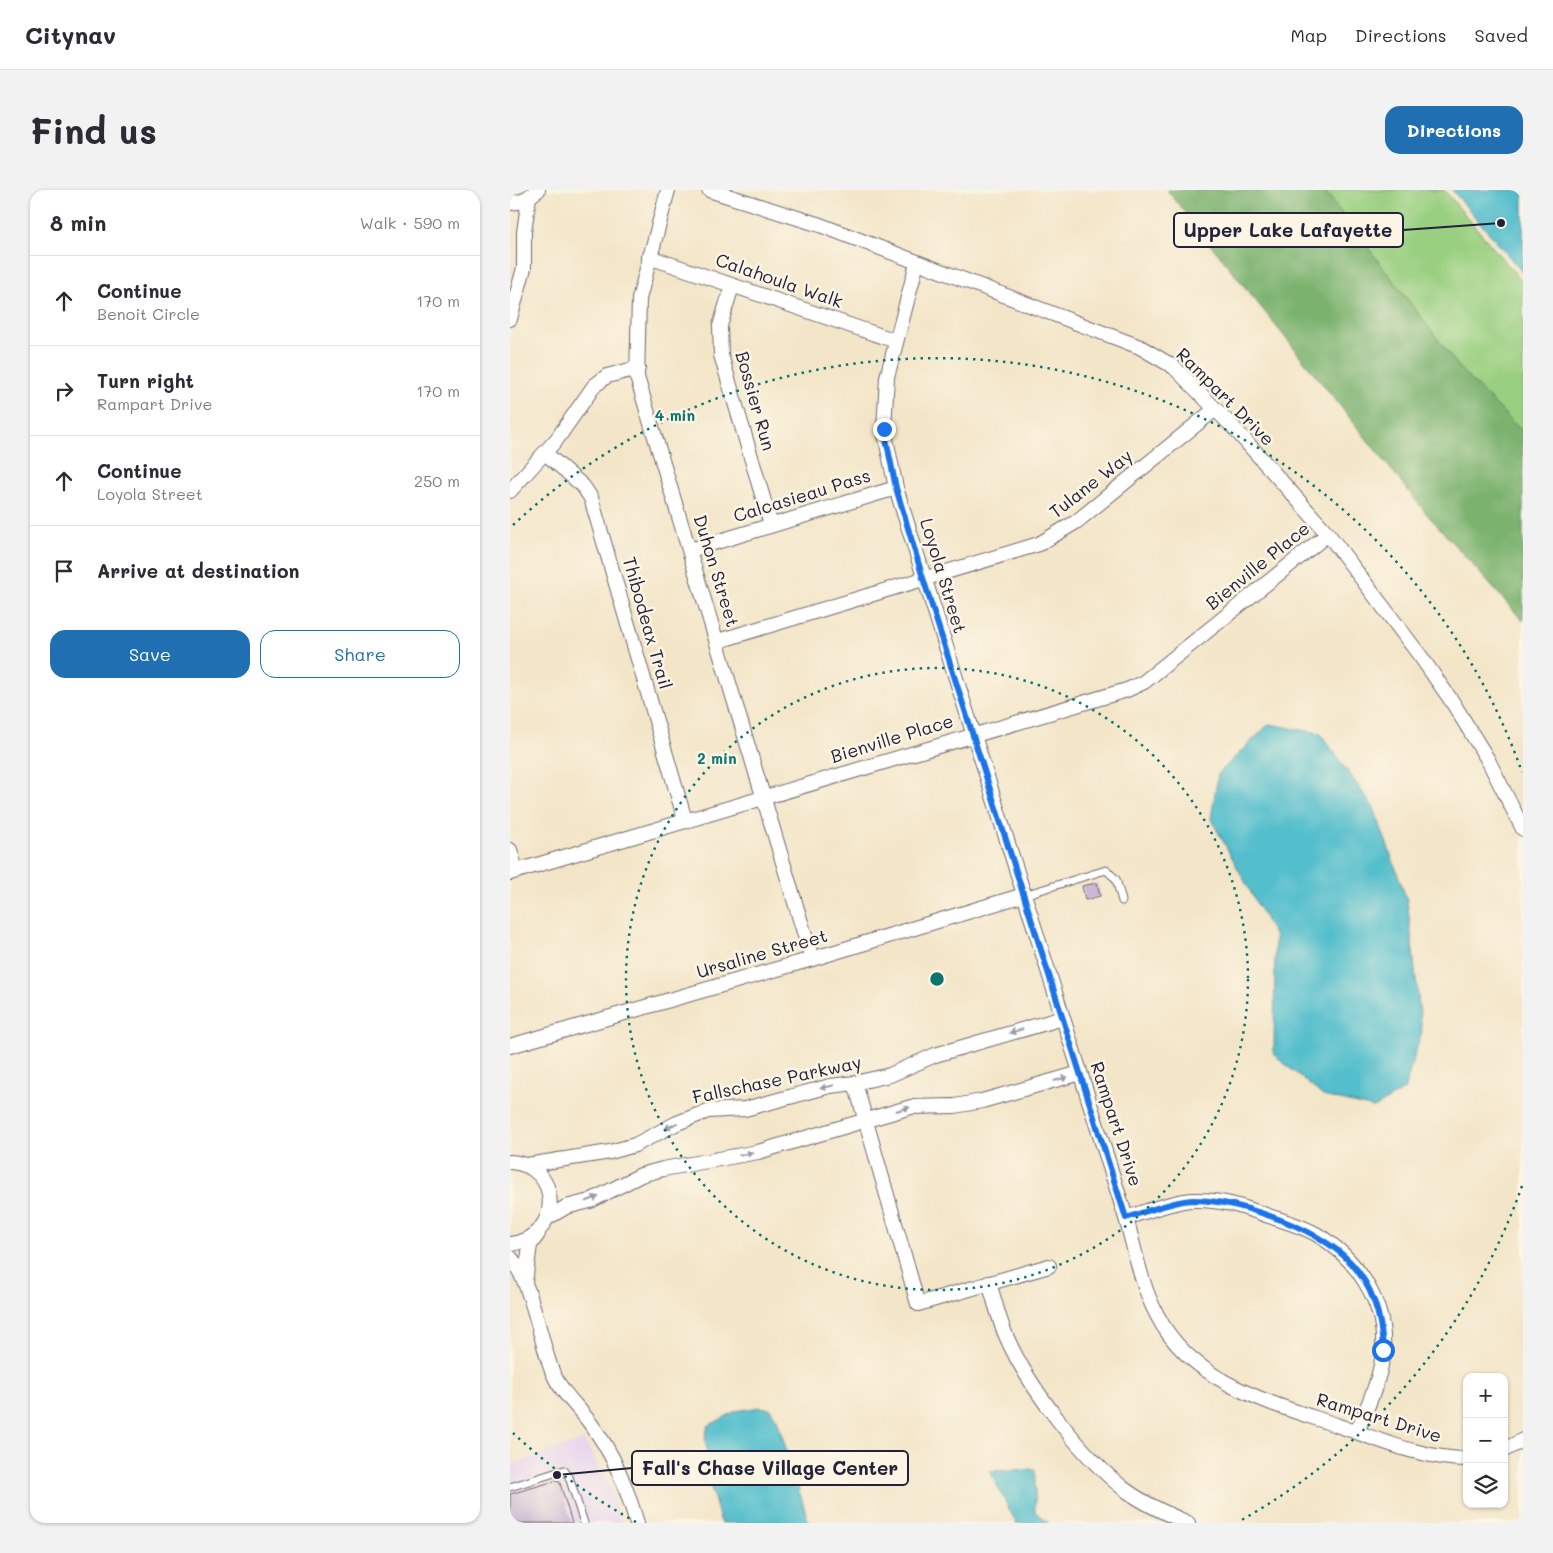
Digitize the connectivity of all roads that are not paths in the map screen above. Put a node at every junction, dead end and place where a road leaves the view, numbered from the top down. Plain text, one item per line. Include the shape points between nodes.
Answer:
1 (668, 190) edge
2 (708, 190) edge
3 (533, 194) edge
4 (510, 203) edge
5 (649, 257) junction
6 (917, 263) junction
7 (732, 286) junction
8 (510, 319) edge
9 (896, 341) junction
10 (638, 368) junction
11 (1214, 410) junction
12 (545, 453) junction
13 (896, 488) junction
14 (510, 491) edge
15 (771, 525) junction
16 (1328, 534) junction
17 (690, 550) junction
18 (923, 578) junction
19 (718, 641) junction
20 (973, 735) junction
21 (764, 797) junction
22 (685, 820) junction
23 (1523, 830) edge
24 (510, 850) edge
25 (513, 872) edge
26 (1024, 895) junction
27 (1122, 900) dead end
28 (812, 959) junction
29 (1063, 1018) junction
30 (510, 1046) edge
31 (1080, 1073) junction
32 (855, 1084) junction
33 (866, 1120) junction
34 (516, 1160) edge
35 (547, 1218) junction
36 (1126, 1218) junction
37 (540, 1230) junction
38 (510, 1244) edge
39 (510, 1257) edge
40 (1049, 1266) dead end
41 (525, 1283) junction
42 (989, 1283) junction
43 (1357, 1432) junction
44 (1523, 1440) edge
45 (1508, 1448) edge
46 (1463, 1459) edge
47 (510, 1487) edge
48 (584, 1523) edge
49 (637, 1523) edge
50 (1188, 1523) edge

1 - 5 street, Duhon Street
2 - 6 street, Rampart Drive via 820,225
3 - 4 street
3 - 8 street via 524,232 524,268
5 - 7 street, Calahoula Walk
5 - 10 street, Duhon Street via 639,299
6 - 9 street, Loyola Street
6 - 11 street, Rampart Drive via 1140,346 1174,367
7 - 9 street, Calahoula Walk
7 - 15 street, Bossier Run via 720,326 721,354
9 - 13 street, Loyola Street via 887,377 884,429
10 - 12 street via 607,376 594,386
10 - 17 street, Duhon Street
11 - 16 street, Rampart Drive
11 - 18 street, Tulane Way via 1056,535 1039,544
12 - 14 street
12 - 22 street, Thibodeax Trail via 592,498
13 - 15 street, Calcasieau Pass
13 - 18 street, Loyola Street
15 - 17 street, Calcasieau Pass
16 - 20 street, Bienville Place via 1144,682 1127,690
16 - 23 street, Rampart Drive via 1453,703 1491,766
17 - 19 street, Duhon Street
18 - 19 street, Tulane Way
18 - 20 street, Loyola Street
19 - 21 street, Duhon Street
20 - 21 street, Bienville Place
20 - 26 street, Loyola Street
21 - 22 street, Bienville Place
21 - 28 street, Duhon Street
22 - 25 street, Bienville Place
24 - 25 street
26 - 27 lane via 1106,870 1116,879
26 - 28 street, Ursaline Street
26 - 29 street, Rampart Drive
28 - 30 street, Ursaline Street
29 - 31 street, Rampart Drive
29 -> 32 street, Fallschase Parkway via 935,1055 890,1075
33 -> 31 street via 911,1107 954,1106 982,1101
31 - 36 street, Rampart Drive
32 - 33 street
32 -> 34 street, Fallschase Parkway via 830,1086 745,1109 708,1111 635,1145 610,1152
35 -> 33 street via 641,1175 758,1152
33 - 42 street via 918,1304
34 - 35 street via 536,1171 547,1188 550,1208
35 - 37 street
36 - 43 street, Rampart Drive via 1143,1282 1157,1316 1189,1356 1226,1385
36 - 43 street via 1190,1200 1219,1201 1300,1227 1334,1247 1359,1272 1375,1298 1382,1327 1383,1350 1378,1374
37 - 38 street via 530,1238
37 - 41 street via 530,1245
39 - 41 street
40 - 42 street
41 - 49 street via 553,1373 563,1393 590,1422 612,1454 626,1484
42 - 50 street via 1007,1338 1027,1374 1089,1456 1127,1491
43 - 46 street, Rampart Drive via 1429,1456
44 - 45 street
47 - 48 lane via 564,1470 570,1477

